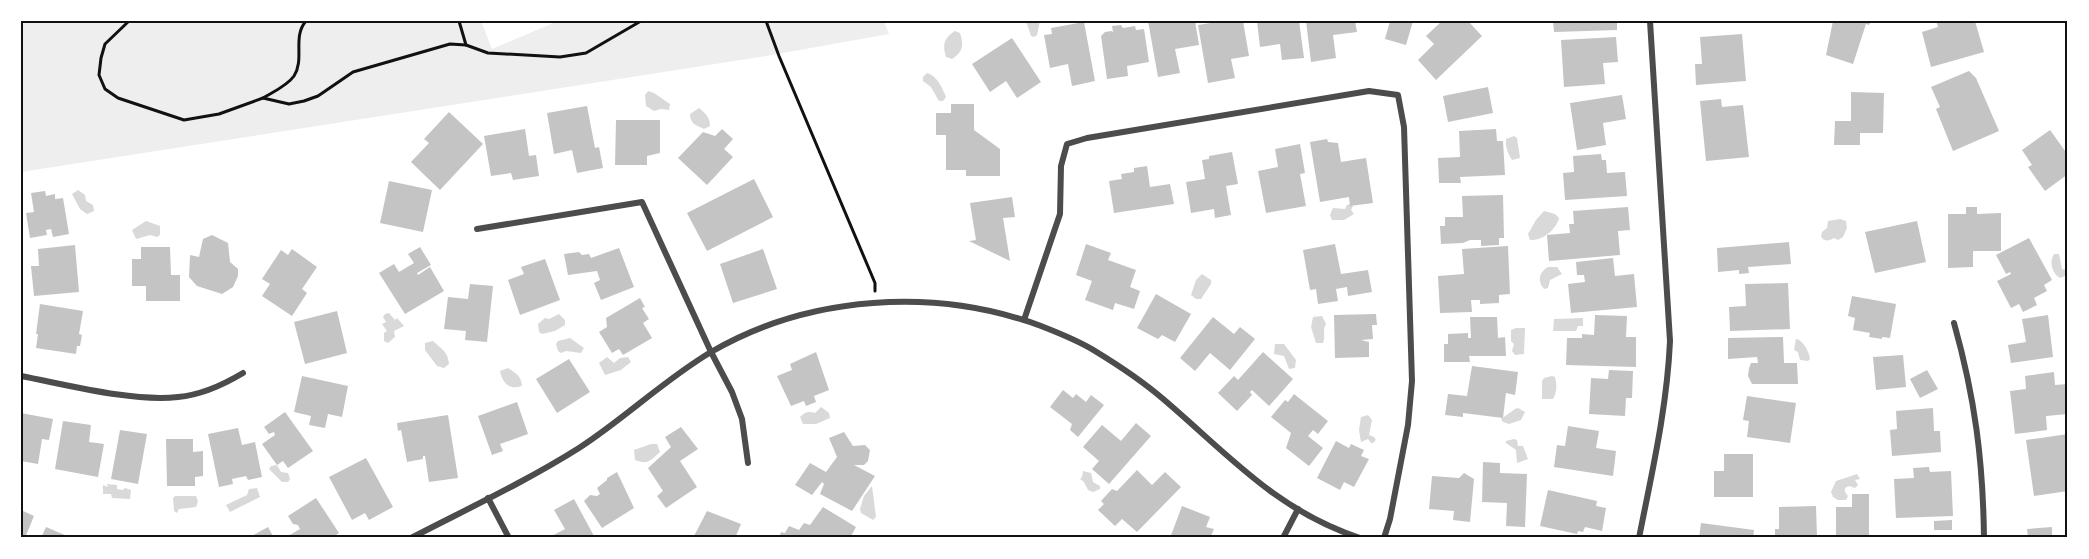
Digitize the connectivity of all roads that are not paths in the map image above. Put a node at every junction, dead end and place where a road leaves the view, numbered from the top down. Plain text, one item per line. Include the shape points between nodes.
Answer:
1 (1650, 21) edge
2 (477, 229) dead end
3 (1024, 320) junction
4 (1954, 323) dead end
5 (711, 352) junction
6 (243, 373) dead end
7 (21, 376) edge
8 (748, 463) dead end
9 (488, 498) junction
10 (1298, 509) junction
11 (411, 538) edge
12 (509, 538) edge
13 (1283, 538) edge
14 (1360, 538) edge
15 (1384, 538) edge
16 (1639, 538) edge
17 (1984, 538) edge

1 - 16 street via 1670,341 1663,422
2 - 5 street via 642,201
3 - 5 street via 944,303 875,303 795,317
3 - 10 street via 1093,350 1160,396 1260,484
3 - 15 street via 1060,214 1061,166 1068,144 1369,91 1398,95 1404,127 1412,381 1408,425
4 - 17 street via 1974,401
5 - 8 street via 742,419
5 - 9 street via 581,446
6 - 7 street via 195,394 163,398 130,396
9 - 11 street
9 - 12 street
10 - 13 street
10 - 14 street

